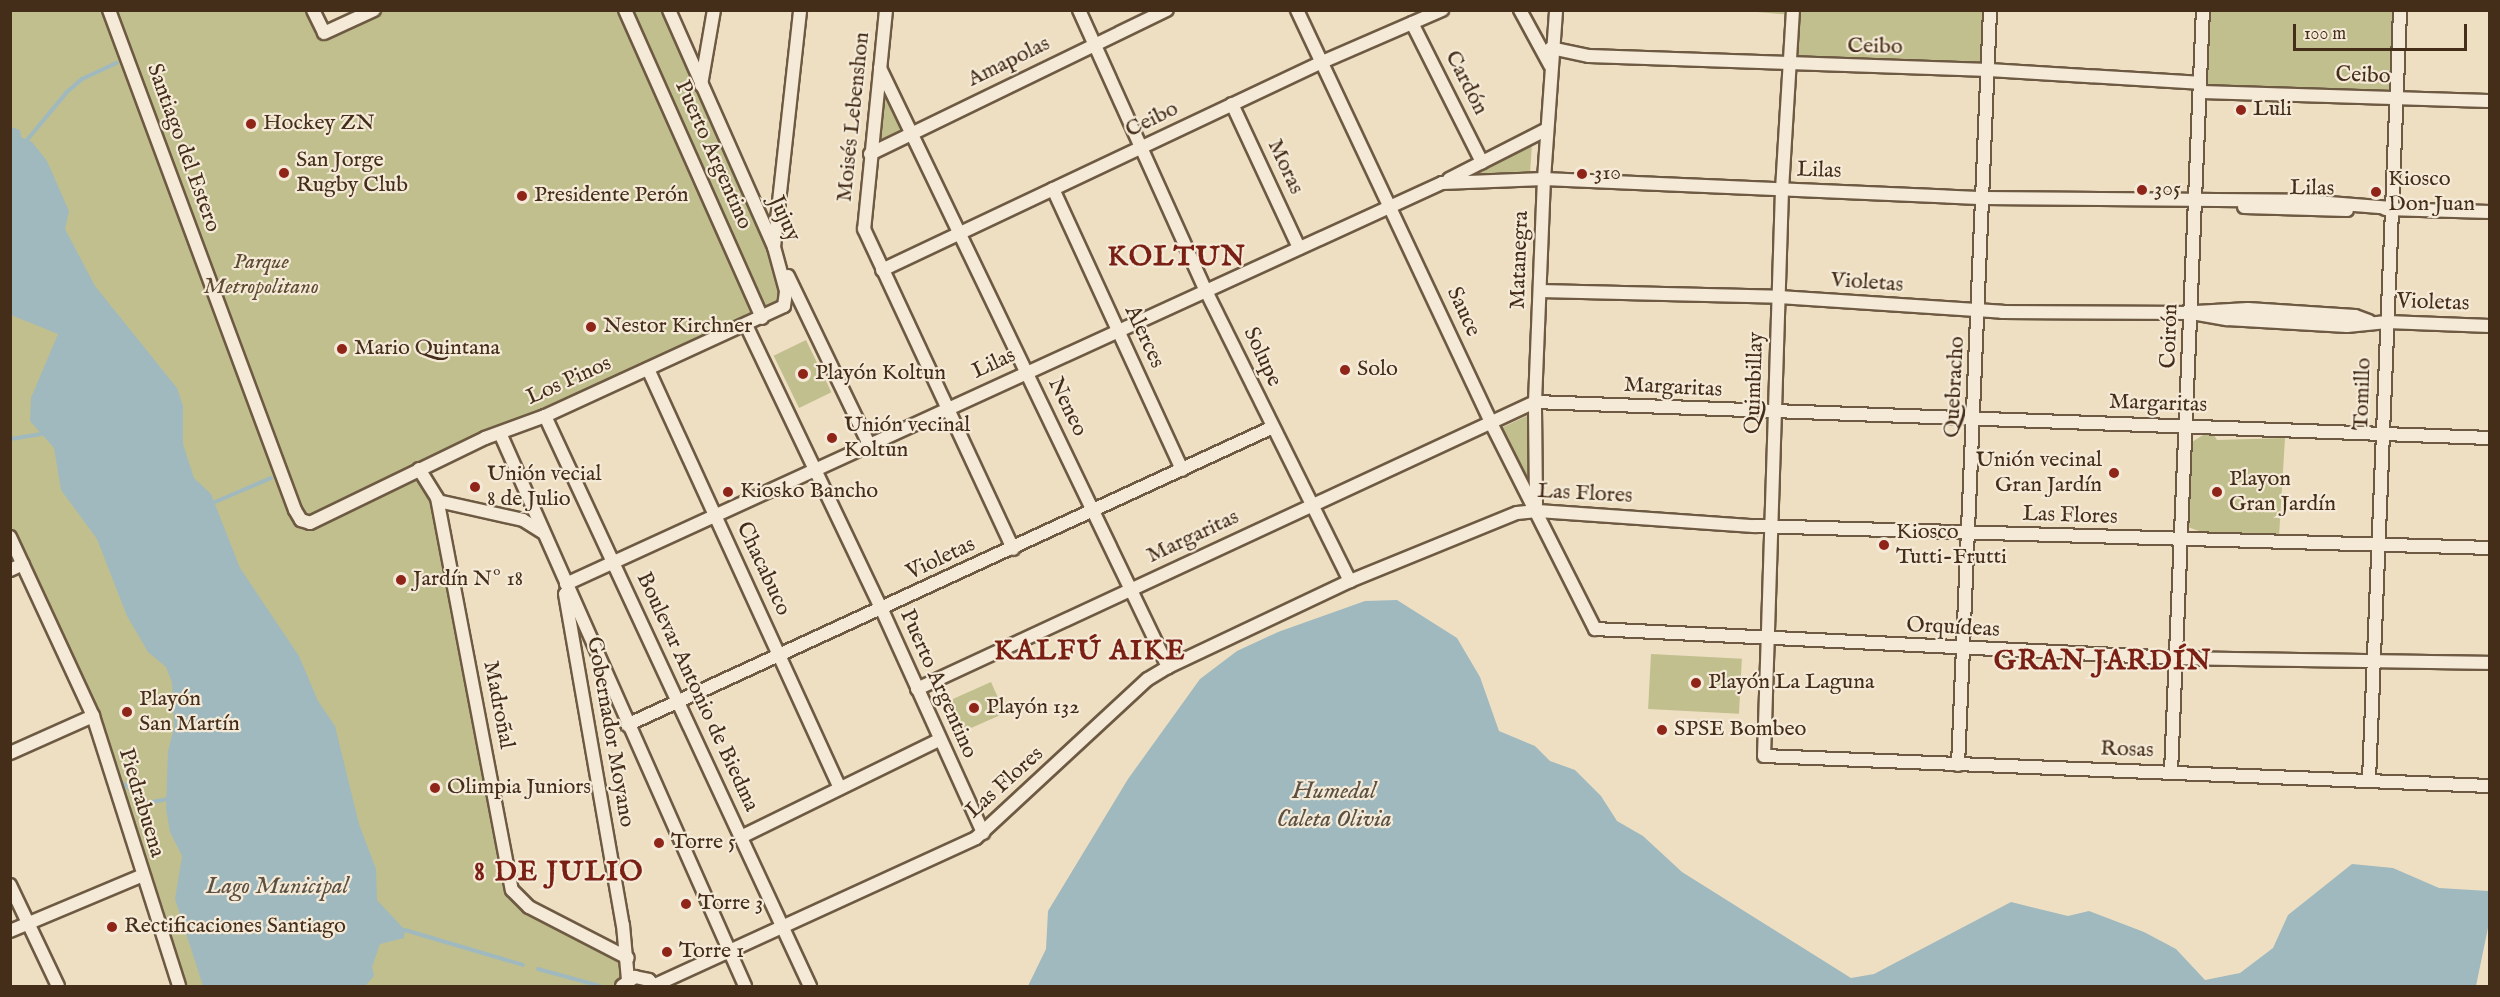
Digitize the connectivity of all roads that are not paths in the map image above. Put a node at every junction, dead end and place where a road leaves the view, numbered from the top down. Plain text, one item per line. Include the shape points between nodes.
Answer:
1 (109, 10) edge
2 (313, 10) edge
3 (374, 10) edge
4 (625, 10) edge
5 (669, 10) edge
6 (714, 10) edge
7 (800, 10) edge
8 (1079, 10) edge
9 (1167, 10) edge
10 (1297, 10) edge
11 (1442, 10) edge
12 (1520, 10) edge
13 (1556, 10) edge
14 (1793, 10) edge
15 (1990, 10) edge
16 (2203, 10) edge
17 (2400, 10) edge
18 (888, 12) edge
19 (1412, 23) junction
20 (1095, 44) junction
21 (1551, 48) junction
22 (1322, 62) junction
23 (1791, 66) junction
24 (1550, 67) junction
25 (880, 68) junction
26 (1989, 70) junction
27 (701, 85) junction
28 (2200, 87) junction
29 (2397, 98) junction
30 (2490, 101) edge
31 (1233, 104) junction
32 (1547, 129) junction
33 (912, 133) junction
34 (1140, 149) junction
35 (870, 154) junction
36 (1482, 162) junction
37 (1544, 179) junction
38 (1442, 183) junction
39 (1053, 189) junction
40 (1782, 190) junction
41 (1984, 198) junction
42 (2196, 200) junction
43 (1387, 207) junction
44 (2392, 208) junction
45 (2490, 212) edge
46 (960, 232) junction
47 (774, 247) junction
48 (1299, 248) junction
49 (882, 270) junction
50 (1206, 291) junction
51 (1540, 291) junction
52 (1779, 297) junction
53 (1980, 311) junction
54 (2192, 313) junction
55 (762, 318) junction
56 (2381, 322) junction
57 (746, 325) junction
58 (2490, 326) edge
59 (1118, 330) junction
60 (648, 369) junction
61 (1026, 372) junction
62 (1535, 402) junction
63 (946, 410) junction
64 (1775, 413) junction
65 (545, 416) junction
66 (1974, 418) junction
67 (1491, 423) junction
68 (2187, 426) junction
69 (1271, 428) junction
70 (500, 433) junction
71 (2383, 434) junction
72 (2490, 438) edge
73 (868, 442) junction
74 (812, 469) junction
75 (419, 470) junction
76 (1182, 470) junction
77 (438, 501) junction
78 (1312, 506) junction
79 (1537, 511) junction
80 (1094, 512) junction
81 (714, 513) junction
82 (317, 522) joint
83 (1770, 526) junction
84 (1969, 533) junction
85 (544, 534) junction
86 (10, 537) edge
87 (2183, 540) junction
88 (2378, 544) junction
89 (2490, 548) edge
90 (1013, 549) junction
91 (612, 560) junction
92 (23, 564) junction
93 (10, 570) edge
94 (1350, 581) junction
95 (566, 584) junction
96 (1133, 588) junction
97 (882, 610) junction
98 (1595, 629) joint
99 (1766, 640) junction
100 (1964, 650) junction
101 (779, 653) junction
102 (2175, 658) junction
103 (2374, 659) junction
104 (2490, 663) edge
105 (1168, 667) junction
106 (917, 689) junction
107 (679, 700) junction
108 (93, 716) junction
109 (627, 725) junction
110 (939, 740) junction
111 (10, 753) edge
112 (1764, 756) joint
113 (1958, 765) junction
114 (2172, 772) junction
115 (2369, 780) junction
116 (839, 786) junction
117 (2490, 786) edge
118 (983, 833) junction
119 (741, 837) junction
120 (141, 876) junction
121 (10, 885) edge
122 (28, 923) junction
123 (783, 925) junction
124 (10, 932) edge
125 (729, 952) junction
126 (628, 958) junction
127 (625, 983) edge
128 (654, 986) edge
129 (58, 987) edge
130 (179, 987) edge
131 (745, 987) edge
132 (810, 987) edge

1 - 82 street, Santiago del Estero via 295,510 305,522
2 - 3 street via 324,33
4 - 55 street, Puerto Argentino
5 - 27 street, Jujuy
6 - 27 street
7 - 47 street
8 - 20 street, Solupe
9 - 20 street, Amapolas
10 - 22 street, Sauce
11 - 19 street, Ceibo
12 - 24 street
13 - 21 street, Matanegra
14 - 23 street, Quimbillay
15 - 26 street, Quebracho
16 - 28 street, Coirón
17 - 29 street, Tomillo
18 - 25 street, Moisés Lebenshon
19 - 22 street, Ceibo
19 - 36 street, Cardón
20 - 33 street, Amapolas
20 - 34 street, Solupe
21 - 23 street, Ceibo via 1589,56
21 - 24 street, Matanegra
22 - 31 street, Ceibo
22 - 43 street, Sauce
23 - 26 street, Ceibo
23 - 40 street, Quimbillay
24 - 32 street, Matanegra
25 - 33 street, Neneo
25 - 35 street, Moisés Lebenshon
26 - 28 street, Ceibo
26 - 41 street, Quebracho
27 - 47 street, Jujuy
28 - 29 street, Ceibo
28 - 42 street, Coirón
29 - 30 street, Ceibo
29 - 44 street, Tomillo
31 - 34 street, Ceibo
31 - 48 street, Moras
32 - 36 street, Lilas
32 - 37 street, Matanegra
33 - 35 street, Amapolas
33 - 46 street, Neneo
34 - 39 street, Ceibo
34 - 50 street, Solupe
35 - 49 street, Moisés Lebenshon via 864,229
36 - 38 street, Lilas
37 - 38 street, Lilas
37 - 40 street, Lilas
37 - 51 street, Matanegra
38 - 43 street, Lilas
39 - 46 street, Ceibo
39 - 59 street, Alerces
40 - 41 street, Lilas
40 - 52 street, Quimbillay
41 - 42 street, Lilas
41 - 53 street, Quebracho
42 - 44 street, Lilas via 2303,211
42 - 54 street, Coirón
43 - 48 street, Lilas
43 - 67 street, Sauce
44 - 45 street, Lilas
44 - 56 street, Tomillo
46 - 49 street, Ceibo
46 - 61 street, Neneo
47 - 55 street, Los Pinos via 787,298 784,306
47 - 73 street, Jujuy
48 - 50 street, Lilas
49 - 63 street
50 - 59 street, Lilas
50 - 69 street, Solupe
51 - 52 street, Violetas
51 - 62 street, Matanegra
52 - 53 street, Violetas
52 - 64 street, Quimbillay
53 - 54 street, Violetas
53 - 66 street, Quebracho
54 - 56 street, Violetas via 2227,319 2347,326
54 - 68 street, Coirón
55 - 57 street, Los Pinos
56 - 58 street, Violetas
56 - 71 street, Tomillo
57 - 60 street, Los Pinos
57 - 74 street, Puerto Argentino
59 - 61 street, Lilas
59 - 76 street, Alerces
60 - 65 street, Los Pinos
60 - 81 street, Chacabuco
61 - 63 street, Lilas
61 - 80 street, Neneo
62 - 64 street, Margaritas
62 - 67 street, Margaritas
62 - 79 street, Matanegra
63 - 73 street, Lilas
63 - 90 street
64 - 66 street, Margaritas
64 - 83 street, Quimbillay
65 - 70 street, Los Pinos
65 - 91 street, Boulevar Antonio de Biedma
66 - 68 street, Margaritas
66 - 84 street, Quebracho
67 - 78 street, Margaritas
67 - 79 street, Sauce
68 - 71 street, Margaritas
68 - 87 street, Coirón
69 - 76 street, Violetas
69 - 78 street, Solupe
70 - 75 street, Los Pinos
70 - 85 street
71 - 72 street, Margaritas
71 - 88 street, Tomillo
73 - 74 street, Lilas
74 - 81 street, Lilas
74 - 97 street, Puerto Argentino
75 - 77 street, Madroñal
75 - 82 street, Los Pinos
76 - 80 street, Violetas
77 - 85 street via 523,520
77 - 126 street, Madroñal via 512,890 529,907
78 - 94 street, Solupe
78 - 96 street, Margaritas
79 - 83 street, Las Flores
79 - 94 street, Las Flores via 1517,513
79 - 98 street, Sauce
80 - 90 street, Violetas
80 - 96 street, Neneo
81 - 91 street, Lilas
81 - 101 street, Chacabuco
83 - 84 street, Las Flores
83 - 99 street, Quimbillay
84 - 87 street, Las Flores
84 - 100 street, Quebracho
85 - 95 street
86 - 92 street, Piedrabuena
87 - 88 street, Las Flores
87 - 102 street, Coirón
88 - 89 street, Las Flores
88 - 103 street, Tomillo
90 - 97 street, Violetas
91 - 95 street, Lilas
91 - 107 street, Boulevar Antonio de Biedma
92 - 93 street
92 - 108 street, Piedrabuena
94 - 105 street, Las Flores
95 - 109 street
95 - 126 street, Gobernador Moyano
96 - 105 street, Neneo
96 - 106 street, Margaritas
97 - 101 street, Violetas
97 - 106 street, Puerto Argentino
98 - 99 street, Orquídeas
99 - 100 street, Orquídeas
99 - 112 street, Quimbillay
100 - 102 street, Orquídeas
100 - 113 street, Quebracho
101 - 107 street, Violetas
101 - 116 street, Chacabuco
102 - 103 street, Orquídeas
102 - 114 street, Coirón
103 - 104 street, Orquídeas
103 - 115 street, Tomillo
105 - 118 street, Las Flores via 1148,680
106 - 110 street, Puerto Argentino
107 - 109 street, Violetas
107 - 119 street, Boulevar Antonio de Biedma
108 - 111 street
108 - 120 street, Piedrabuena
109 - 125 street
110 - 116 street
110 - 118 street, Puerto Argentino
112 - 113 street, Rosas
113 - 114 street, Rosas
114 - 115 street, Rosas
115 - 117 street, Rosas
116 - 119 street
118 - 123 street, Las Flores
119 - 123 street, Boulevar Antonio de Biedma
120 - 122 street
120 - 130 street, Piedrabuena
121 - 122 street
122 - 124 street
122 - 129 street
123 - 125 street, Las Flores
123 - 132 street, Boulevar Antonio de Biedma
125 - 128 street, Las Flores
125 - 131 street
126 - 127 street, Gobernador Moyano
127 - 128 street via 642,977

